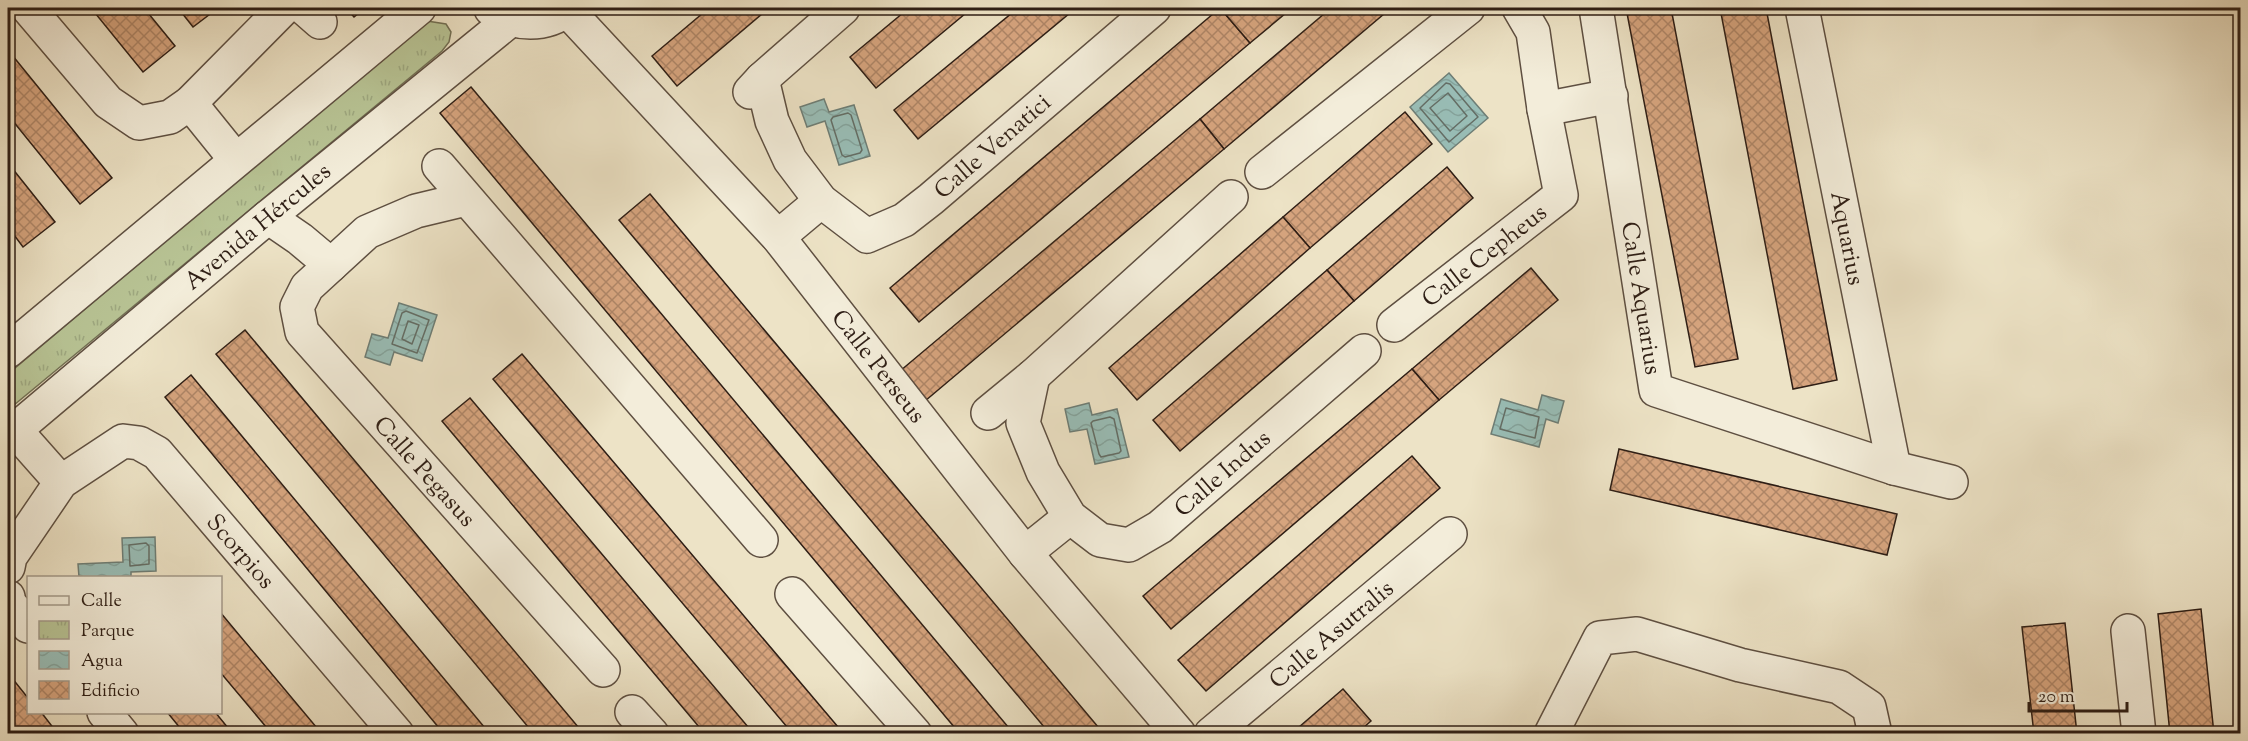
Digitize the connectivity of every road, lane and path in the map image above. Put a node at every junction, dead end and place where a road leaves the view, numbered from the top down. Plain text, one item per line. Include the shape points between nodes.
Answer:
1 (28, 8) edge
2 (284, 8) edge
3 (419, 8) edge
4 (568, 8) edge
5 (843, 8) edge
6 (1154, 8) edge
7 (1468, 8) edge
8 (1519, 8) edge
9 (1596, 8) edge
10 (1802, 8) edge
11 (500, 14) edge
12 (1611, 96) junction
13 (190, 103) junction
14 (1544, 110) junction
15 (236, 160) junction
16 (439, 166) dead end
17 (1262, 172) dead end
18 (1231, 197) dead end
19 (466, 199) junction
20 (821, 201) junction
21 (268, 217) junction
22 (778, 237) junction
23 (331, 265) junction
24 (1394, 325) dead end
25 (8, 351) edge
26 (1364, 351) dead end
27 (1033, 376) junction
28 (988, 413) dead end
29 (11, 433) edge
30 (1894, 468) junction
31 (61, 482) junction
32 (1951, 482) dead end
33 (1070, 517) junction
34 (1450, 534) dead end
35 (761, 540) dead end
36 (1025, 553) junction
37 (8, 567) edge
38 (792, 594) dead end
39 (8, 597) edge
40 (27, 625) edge
41 (2128, 631) dead end
42 (603, 670) dead end
43 (106, 714) edge
44 (122, 734) edge
45 (397, 734) edge
46 (915, 734) edge
47 (1179, 734) edge
48 (1211, 734) edge
49 (1551, 734) edge
50 (1875, 734) edge
51 (2139, 734) edge

1 - 13 street via 108,102 140,123 170,117
2 - 13 street
3 - 15 street
4 - 11 street via 550,20 530,23
4 - 22 street, Calle Perseus
5 - 20 street, Calle Venatici via 756,85 790,160
6 - 20 street, Calle Venatici via 904,220 867,236
7 - 17 street
8 - 14 street, Calle Cepheus via 1533,32
9 - 12 street, Calle Aquarius
10 - 30 street, Aquarius
11 - 21 street, Avenida Hércules
12 - 14 street
12 - 30 street, Calle Aquarius via 1656,390
13 - 15 street
14 - 24 street, Calle Cepheus via 1561,195
15 - 25 street
16 - 19 street
18 - 27 street
19 - 23 street, Calle Pegasus via 416,211 367,232
19 - 35 street
20 - 22 street
21 - 23 street
21 - 29 street, Avenida Hércules
22 - 36 street, Calle Perseus
23 - 42 street, Calle Pegasus via 307,287 297,307 302,332
26 - 33 street, Calle Indus via 1160,527 1129,545 1100,540
27 - 28 street
27 - 33 street, Calle Indus via 1023,423 1043,472
29 - 31 street
30 - 32 street, Calle Aquarius
31 - 37 street, Scorpios via 10,557
31 - 45 street, Scorpios via 123,441 139,443 157,453
33 - 36 street
34 - 48 street, Calle Asutralis
36 - 47 street, Calle Perseus
38 - 46 street
39 - 40 street
41 - 51 street
43 - 44 street
49 - 50 street via 1600,638 1637,634 1740,665 1839,687 1869,707

